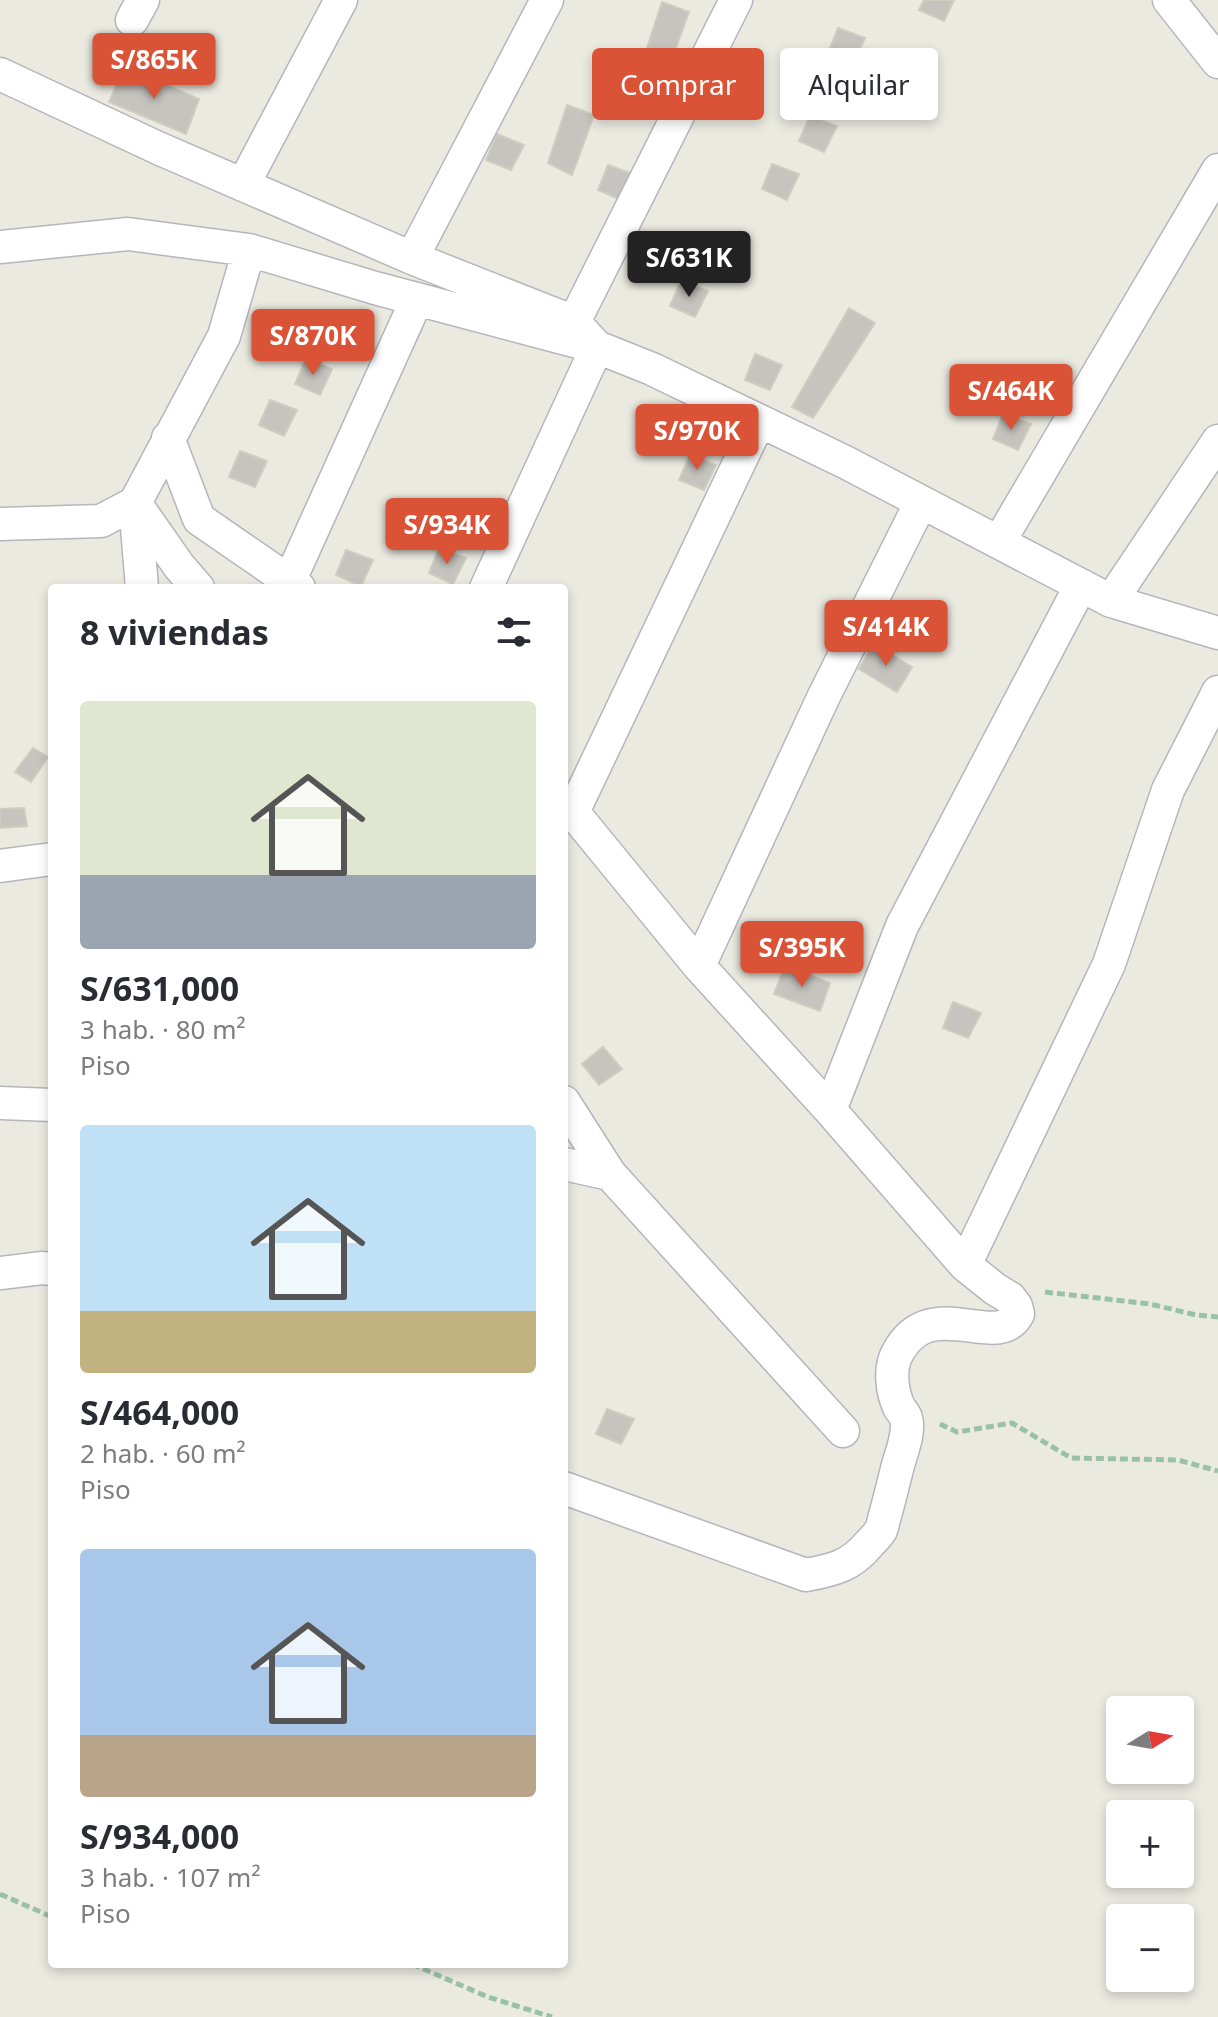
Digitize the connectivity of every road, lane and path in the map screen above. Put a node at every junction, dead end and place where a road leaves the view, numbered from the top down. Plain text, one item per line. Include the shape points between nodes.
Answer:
1 (341, 0) edge
2 (547, 0) edge
3 (736, 0) edge
4 (1169, 0) edge
5 (1218, 62) edge
6 (0, 74) edge
7 (1218, 170) edge
8 (243, 185) junction
9 (0, 247) edge
10 (249, 250) junction
11 (412, 258) junction
12 (417, 299) junction
13 (574, 322) junction
14 (597, 347) junction
15 (759, 421) junction
16 (168, 438) junction
17 (1218, 441) edge
18 (921, 502) junction
19 (135, 503) junction
20 (0, 524) edge
21 (999, 542) junction
22 (142, 584) edge
23 (195, 584) edge
24 (293, 584) edge
25 (294, 584) edge
26 (488, 584) edge
27 (1081, 585) junction
28 (1111, 601) junction
29 (1218, 633) edge
30 (1218, 692) edge
31 (569, 806) edge
32 (48, 860) edge
33 (0, 866) edge
34 (699, 966) junction
35 (0, 1103) edge
36 (48, 1105) edge
37 (568, 1108) edge
38 (830, 1110) junction
39 (568, 1165) edge
40 (610, 1174) junction
41 (965, 1265) junction
42 (48, 1269) edge
43 (0, 1273) edge
44 (1018, 1314) junction
45 (1218, 1317) edge
46 (899, 1406) junction
47 (843, 1431) dead end
48 (1218, 1471) edge
49 (568, 1489) edge
50 (0, 1894) edge
51 (48, 1915) edge
52 (421, 1968) edge
53 (552, 2017) edge

1 - 8 street
2 - 11 street
3 - 13 street
4 - 5 street
6 - 8 street
7 - 21 street
8 - 11 street
9 - 10 street via 128,234
10 - 12 street
10 - 16 street via 224,336
11 - 13 street
12 - 14 street
12 - 25 street
13 - 14 street
14 - 15 street
14 - 26 street
15 - 18 street
15 - 31 street
16 - 19 street
16 - 24 street via 199,519
17 - 28 street
18 - 21 street
18 - 34 street
19 - 20 street via 101,521
19 - 22 street
19 - 23 street
21 - 27 street
27 - 28 street
27 - 38 street via 902,926
28 - 29 street
30 - 41 street via 1168,790 1109,964
31 - 34 street
32 - 33 street
34 - 38 street
35 - 36 street
37 - 40 street
38 - 41 street
39 - 40 street
40 - 47 street
41 - 44 street via 1010,1298
42 - 43 street
44 - 45 path via 1043,1292
44 - 46 street via 1006,1326 937,1323 912,1334 896,1355 892,1374
46 - 48 path via 957,1432 1012,1423 1071,1458 1178,1460
46 - 49 street via 906,1418 906,1436 881,1530 859,1557 835,1569 806,1575
50 - 51 path
52 - 53 path

